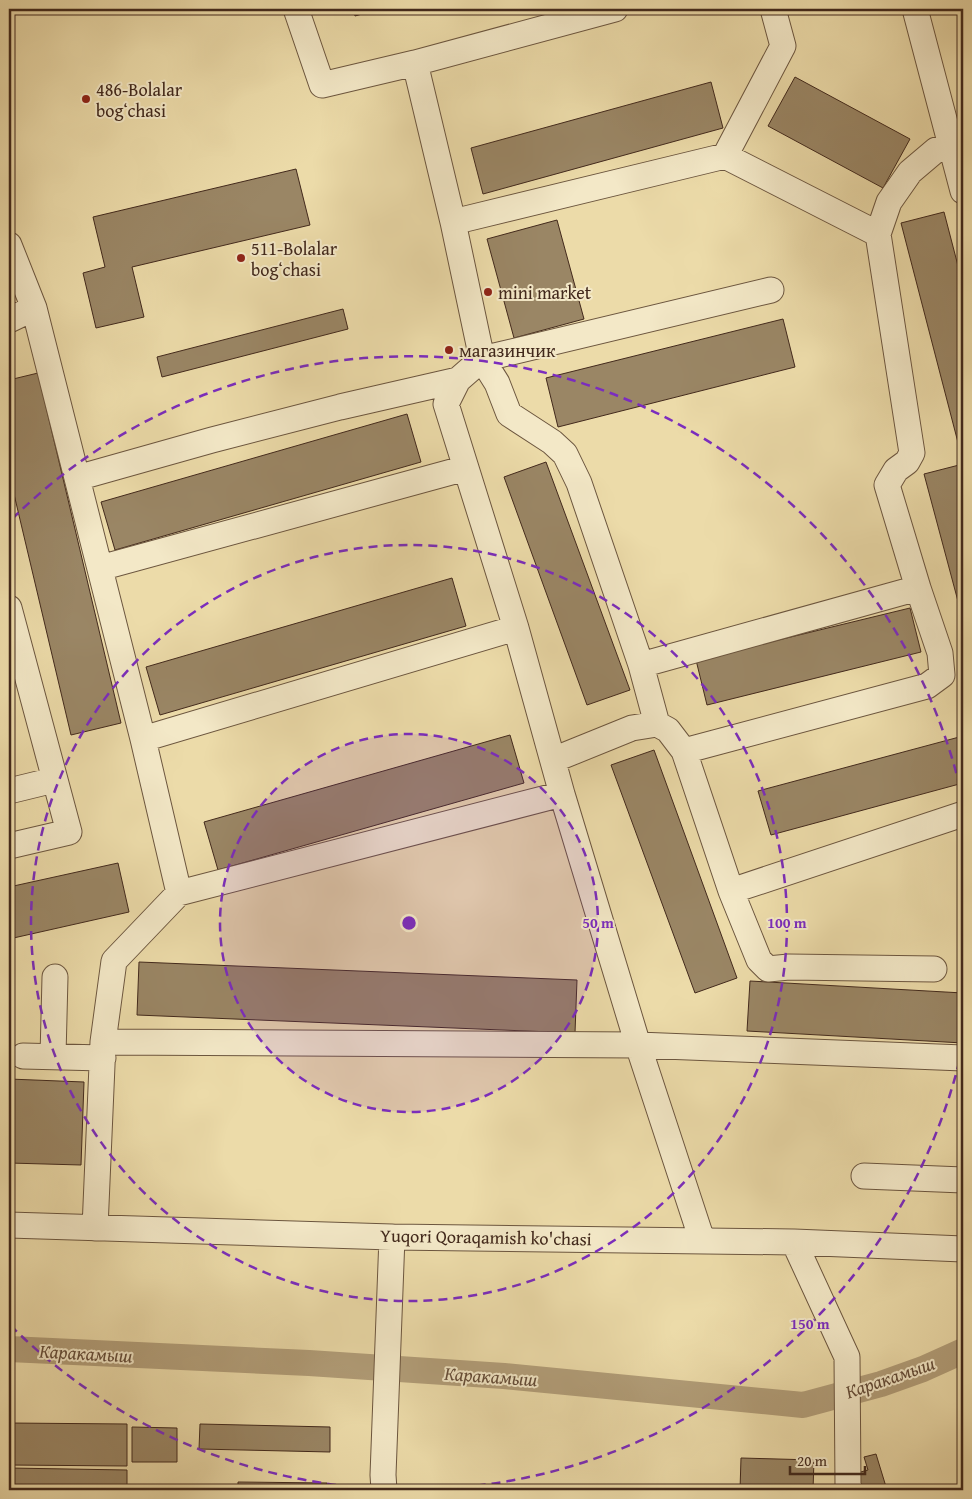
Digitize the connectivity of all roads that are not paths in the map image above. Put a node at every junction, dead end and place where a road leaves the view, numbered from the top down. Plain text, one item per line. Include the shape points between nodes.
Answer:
1 (296, 9) edge
2 (615, 9) edge
3 (773, 9) edge
4 (915, 9) edge
5 (415, 63) junction
6 (951, 146) junction
7 (725, 156) junction
8 (963, 191) edge
9 (454, 222) junction
10 (878, 234) junction
11 (9, 245) edge
12 (771, 290) dead end
13 (34, 308) junction
14 (9, 320) edge
15 (482, 358) junction
16 (458, 380) junction
17 (466, 468) junction
18 (77, 478) junction
19 (100, 568) junction
20 (918, 588) junction
21 (9, 608) edge
22 (516, 628) junction
23 (13, 638) edge
24 (642, 665) junction
25 (657, 724) junction
26 (143, 739) junction
27 (684, 751) junction
28 (553, 760) junction
29 (54, 780) junction
30 (9, 791) edge
31 (562, 794) junction
32 (963, 814) edge
33 (9, 846) edge
34 (731, 891) junction
35 (179, 893) junction
36 (934, 969) dead end
37 (55, 977) dead end
38 (638, 1045) junction
39 (103, 1050) junction
40 (22, 1056) dead end
41 (53, 1056) junction
42 (963, 1058) edge
43 (864, 1176) dead end
44 (963, 1180) edge
45 (9, 1225) edge
46 (95, 1228) junction
47 (392, 1237) junction
48 (702, 1240) junction
49 (794, 1242) junction
50 (963, 1249) edge
51 (384, 1490) edge
52 (850, 1490) edge

1 - 5 street via 322,85
2 - 5 street
3 - 7 street via 783,46
4 - 6 street
5 - 9 street
6 - 8 street
6 - 10 street via 936,150 910,172 889,202
7 - 9 street
7 - 10 street
9 - 15 street
10 - 20 street via 912,452 887,486
11 - 13 street
12 - 15 street
13 - 14 street
13 - 18 street
15 - 16 street
15 - 24 street via 497,383 509,414 566,454
16 - 17 street via 446,404
16 - 18 street via 340,407
17 - 19 street
17 - 22 street
18 - 19 street
19 - 26 street
20 - 24 street
20 - 27 street via 940,653 942,675 927,686
21 - 23 street
22 - 26 street
22 - 28 street
23 - 29 street
24 - 25 street
25 - 27 street via 668,730
25 - 28 street via 632,728
26 - 35 street
27 - 34 street
28 - 31 street
29 - 30 street
29 - 33 street via 69,832
31 - 35 street
31 - 38 street
32 - 34 street
34 - 36 street via 759,960 768,969
35 - 39 street via 114,961
37 - 41 street
38 - 39 street
38 - 42 street
38 - 48 street
39 - 41 street
39 - 46 street
40 - 41 street
43 - 44 street
45 - 46 street, Yuqori Qoraqamish ko'chasi
46 - 47 street, Yuqori Qoraqamish ko'chasi
47 - 48 street, Yuqori Qoraqamish ko'chasi
47 - 51 street
48 - 49 street, Yuqori Qoraqamish ko'chasi
49 - 50 street, Yuqori Qoraqamish ko'chasi
49 - 52 street via 847,1358

